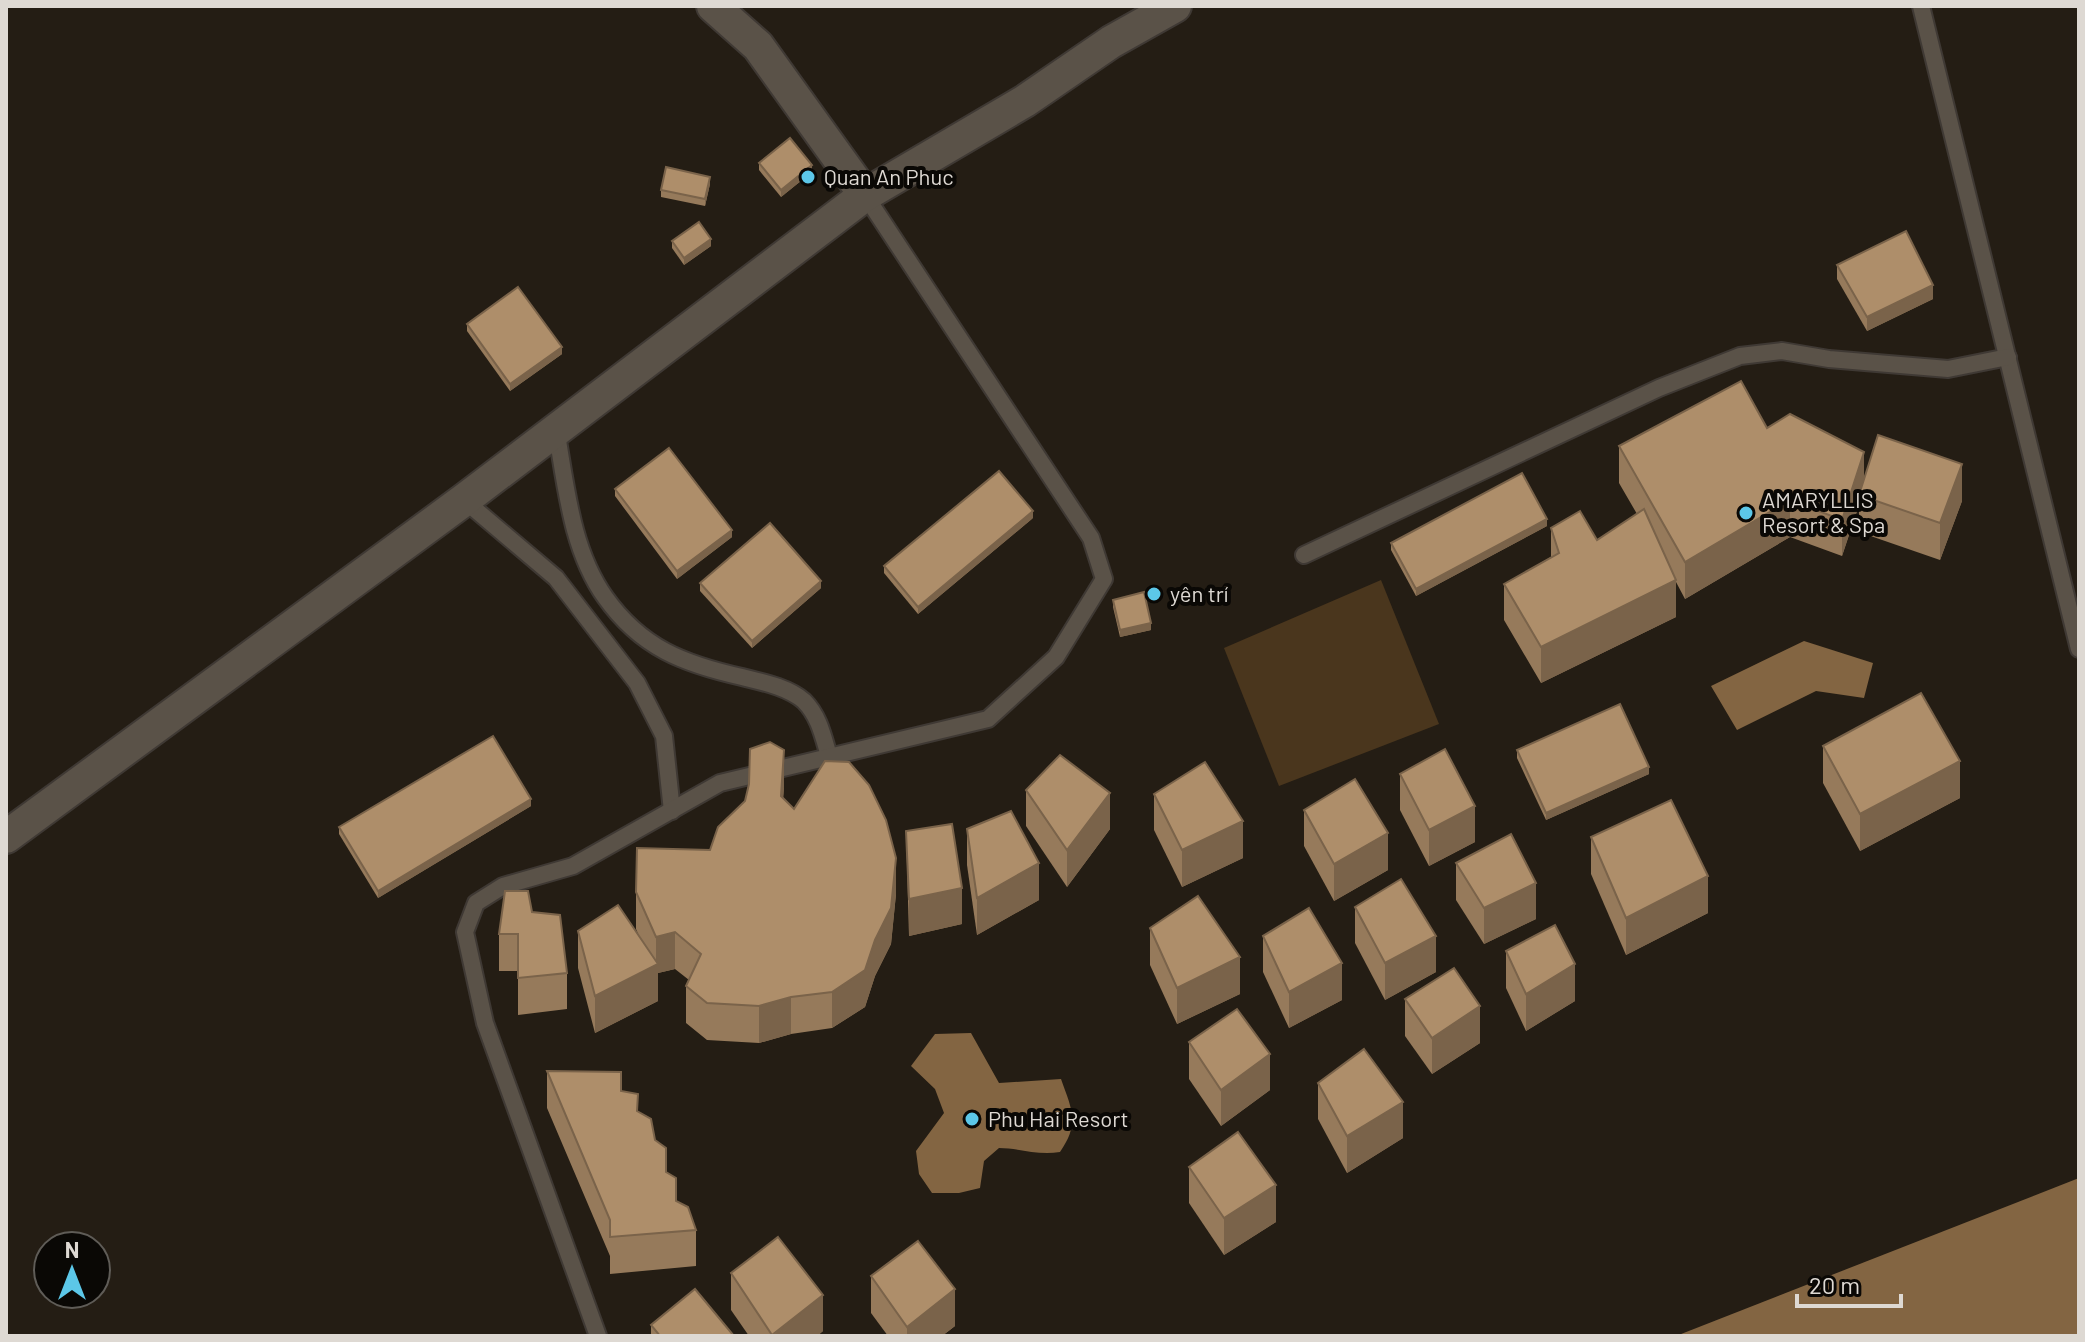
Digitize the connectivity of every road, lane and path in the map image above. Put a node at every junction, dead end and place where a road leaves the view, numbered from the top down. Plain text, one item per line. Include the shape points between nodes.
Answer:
1 (713, 6) edge
2 (1175, 6) edge
3 (1921, 6) edge
4 (865, 195) junction
5 (2008, 357) junction
6 (556, 429) junction
7 (464, 500) junction
8 (1304, 555) dead end
9 (2079, 649) edge
10 (829, 756) junction
11 (672, 811) junction
12 (6, 837) edge
13 (598, 1336) edge

1 - 4 street via 758,46
2 - 4 street
3 - 5 lane
4 - 6 street
4 - 10 lane via 1091,538 1104,579 1056,657 988,719
5 - 8 lane via 1948,369 1782,351 1740,356 1659,388
5 - 9 lane
6 - 7 street
6 - 10 lane via 572,519 604,596 628,624 665,653 698,667 771,684 802,699 816,716
7 - 11 lane via 556,578 637,683 664,736
7 - 12 street
10 - 11 lane via 720,783
11 - 13 lane via 573,866 503,886 476,903 465,932 485,1023

